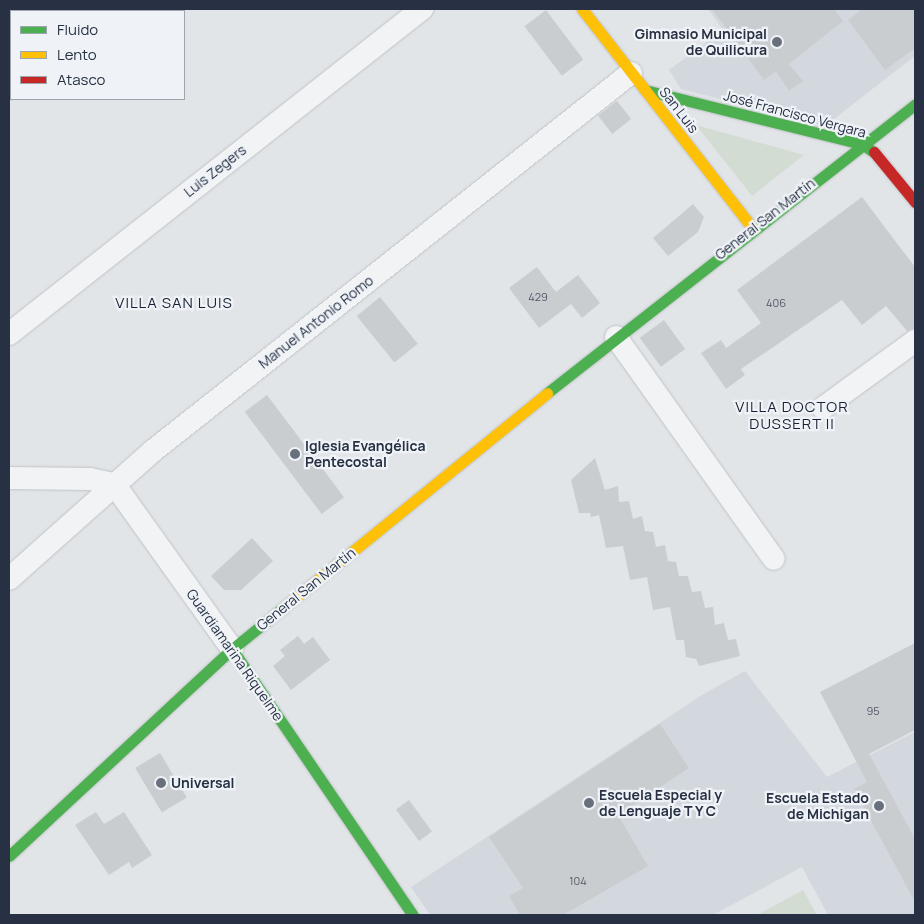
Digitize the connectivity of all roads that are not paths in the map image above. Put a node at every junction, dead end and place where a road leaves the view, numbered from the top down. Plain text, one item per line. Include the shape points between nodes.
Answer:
1 (422, 9) edge
2 (582, 9) edge
3 (631, 72) junction
4 (645, 90) junction
5 (915, 104) edge
6 (862, 144) junction
7 (915, 202) edge
8 (753, 229) junction
9 (9, 334) edge
10 (616, 337) junction
11 (915, 341) edge
12 (823, 408) dead end
13 (9, 478) edge
14 (114, 484) junction
15 (774, 559) dead end
16 (9, 579) edge
17 (232, 649) junction
18 (9, 856) edge
19 (413, 915) edge

1 - 9 street, Luis Zegers
2 - 3 main road, San Luis
3 - 4 main road, San Luis
3 - 14 street, Manuel Antonio Romo
4 - 6 main road, José Francisco Vergara
4 - 8 main road, San Luis
5 - 6 main road, General San Martín
6 - 7 main road, José Francisco Vergara via 877,154
6 - 8 main road, General San Martín
8 - 10 main road, General San Martín
10 - 15 street
10 - 17 main road, General San Martín
11 - 12 street
13 - 14 street via 90,480
14 - 16 street, Manuel Antonio Romo
14 - 17 street, Guardiamarina Riquelme
17 - 18 main road, General San Martín
17 - 19 main road, Guardiamarina Riquelme

